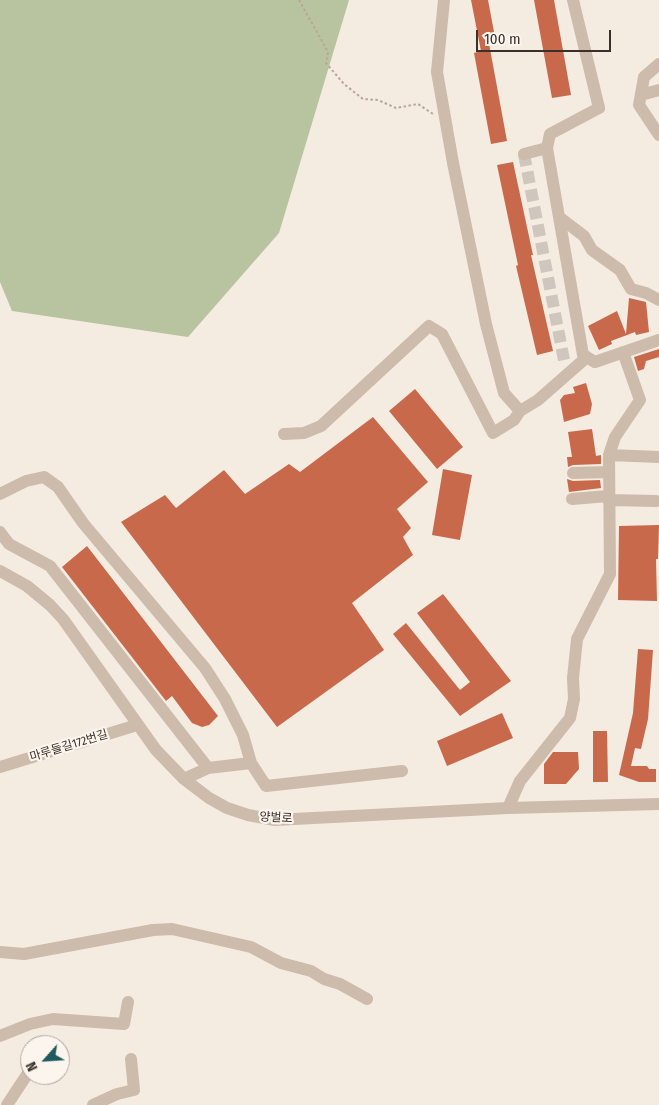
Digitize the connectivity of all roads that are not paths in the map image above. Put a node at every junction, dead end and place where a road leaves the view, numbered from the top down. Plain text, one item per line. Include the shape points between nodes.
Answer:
1 (444, 0) edge
2 (573, 0) edge
3 (659, 64) edge
4 (659, 90) edge
5 (641, 95) junction
6 (659, 135) edge
7 (547, 148) junction
8 (524, 154) dead end
9 (559, 217) junction
10 (659, 300) edge
11 (659, 340) edge
12 (623, 352) junction
13 (587, 357) junction
14 (520, 411) junction
15 (284, 434) dead end
16 (608, 455) junction
17 (659, 457) edge
18 (609, 472) junction
19 (573, 473) dead end
20 (0, 494) edge
21 (608, 498) junction
22 (572, 499) dead end
23 (656, 501) dead end
24 (0, 532) edge
25 (0, 571) edge
26 (137, 725) junction
27 (251, 762) junction
28 (0, 768) edge
29 (208, 768) junction
30 (402, 771) dead end
31 (184, 779) junction
32 (659, 804) edge
33 (508, 808) junction
34 (0, 952) edge
35 (367, 999) dead end
36 (128, 1002) dead end
37 (0, 1036) edge
38 (131, 1059) dead end
39 (20, 1085) edge
40 (7, 1105) edge
41 (93, 1105) edge

1 - 14 street via 437,72 453,163 504,394
2 - 7 street via 599,108 550,134
3 - 5 street via 644,78
4 - 5 street
5 - 6 street via 640,105
7 - 8 street
7 - 9 street
9 - 10 street via 584,236 592,250 620,270 631,289
9 - 13 street via 583,355
11 - 12 street
12 - 13 street via 595,362
12 - 16 street via 640,400 615,437
13 - 14 street via 538,400
14 - 15 street via 514,420 493,433 442,334 430,326 321,426 304,433
16 - 17 street
16 - 18 street
18 - 19 street
18 - 21 street
20 - 27 street via 26,481 44,477 58,488 83,523 205,668 243,735
21 - 22 street
21 - 23 street
21 - 33 street via 610,574 577,639 570,718 520,781
24 - 29 street via 9,544 50,566
25 - 26 street, 양벌로 via 38,594 63,619
26 - 28 street, 마루들길172번길
26 - 31 street, 양벌로
27 - 29 street
27 - 30 street via 266,786
29 - 31 street
31 - 33 street, 양벌로 via 227,808 248,816 275,820
32 - 33 street, 양벌로
34 - 35 street via 24,954 172,929 250,947 281,963 311,971
36 - 37 street via 124,1024 53,1019
38 - 41 street via 134,1090
39 - 40 street

